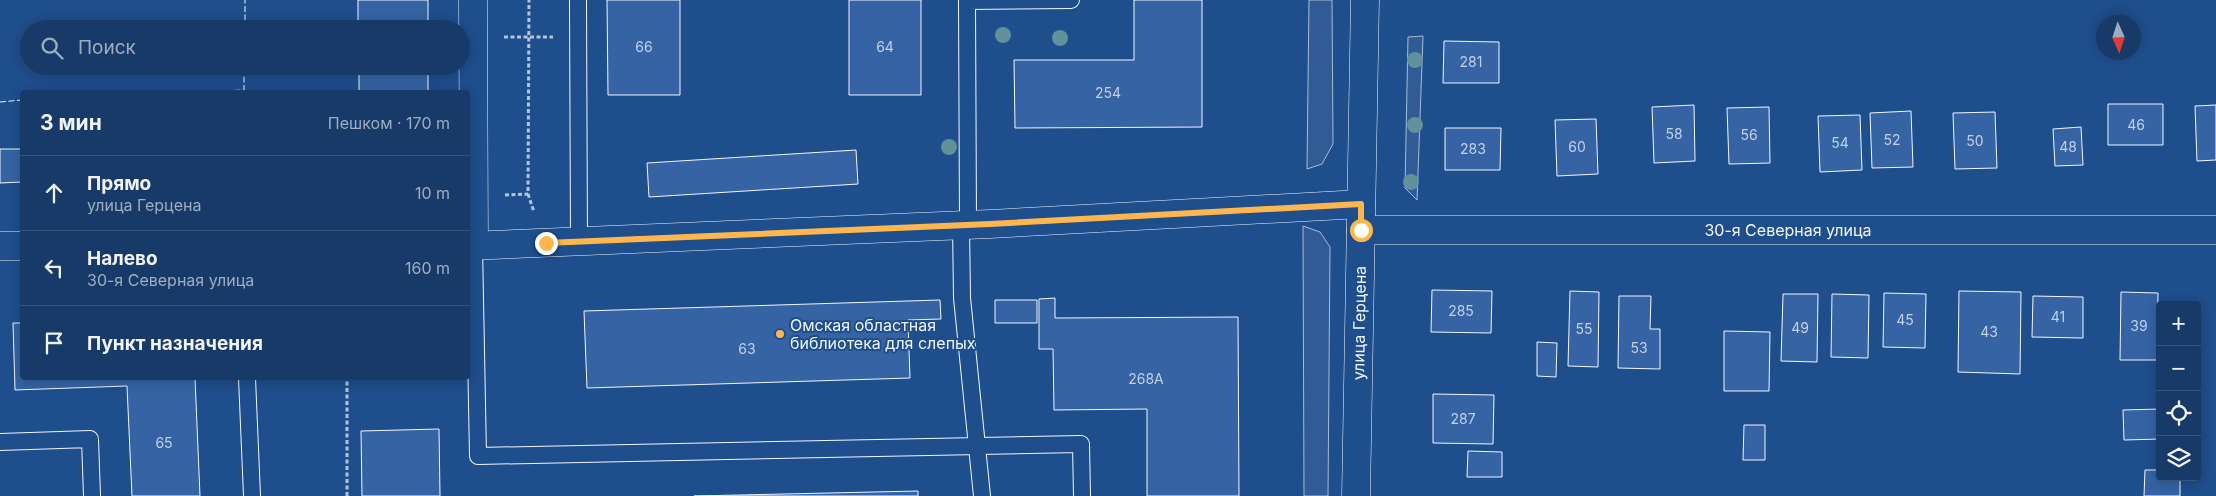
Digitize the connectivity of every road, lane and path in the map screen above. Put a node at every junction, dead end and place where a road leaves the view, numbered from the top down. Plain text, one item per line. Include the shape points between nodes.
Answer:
1 (473, 0) edge
2 (529, 0) edge
3 (578, 0) edge
4 (1072, 0) edge
5 (1365, 0) edge
6 (473, 37) junction
7 (529, 37) junction
8 (578, 37) junction
9 (504, 195) dead end
10 (1361, 217) junction
11 (965, 225) junction
12 (2216, 230) edge
13 (578, 242) junction
14 (0, 246) edge
15 (20, 246) edge
16 (471, 246) edge
17 (247, 380) edge
18 (347, 380) edge
19 (0, 442) edge
20 (977, 446) junction
21 (92, 496) edge
22 (252, 496) edge
23 (347, 496) edge
24 (982, 496) edge
25 (1082, 496) edge
26 (1356, 496) edge

1 - 6 street
2 - 7 path
3 - 8 lane
4 - 11 lane via 967,1
5 - 10 street, улица Герцена
6 - 7 path
6 - 16 street
7 - 8 path
7 - 9 path via 528,194
8 - 13 lane
10 - 11 street, 30-я Северная улица
10 - 12 street, 30-я Северная улица
10 - 26 street, улица Герцена
11 - 13 street, 30-я Северная улица
11 - 20 lane via 962,298
13 - 16 street, 30-я Северная улица
14 - 15 street
16 - 20 lane via 478,456
17 - 22 lane
18 - 23 path
19 - 21 lane via 90,439
20 - 24 lane
20 - 25 lane via 1081,444

